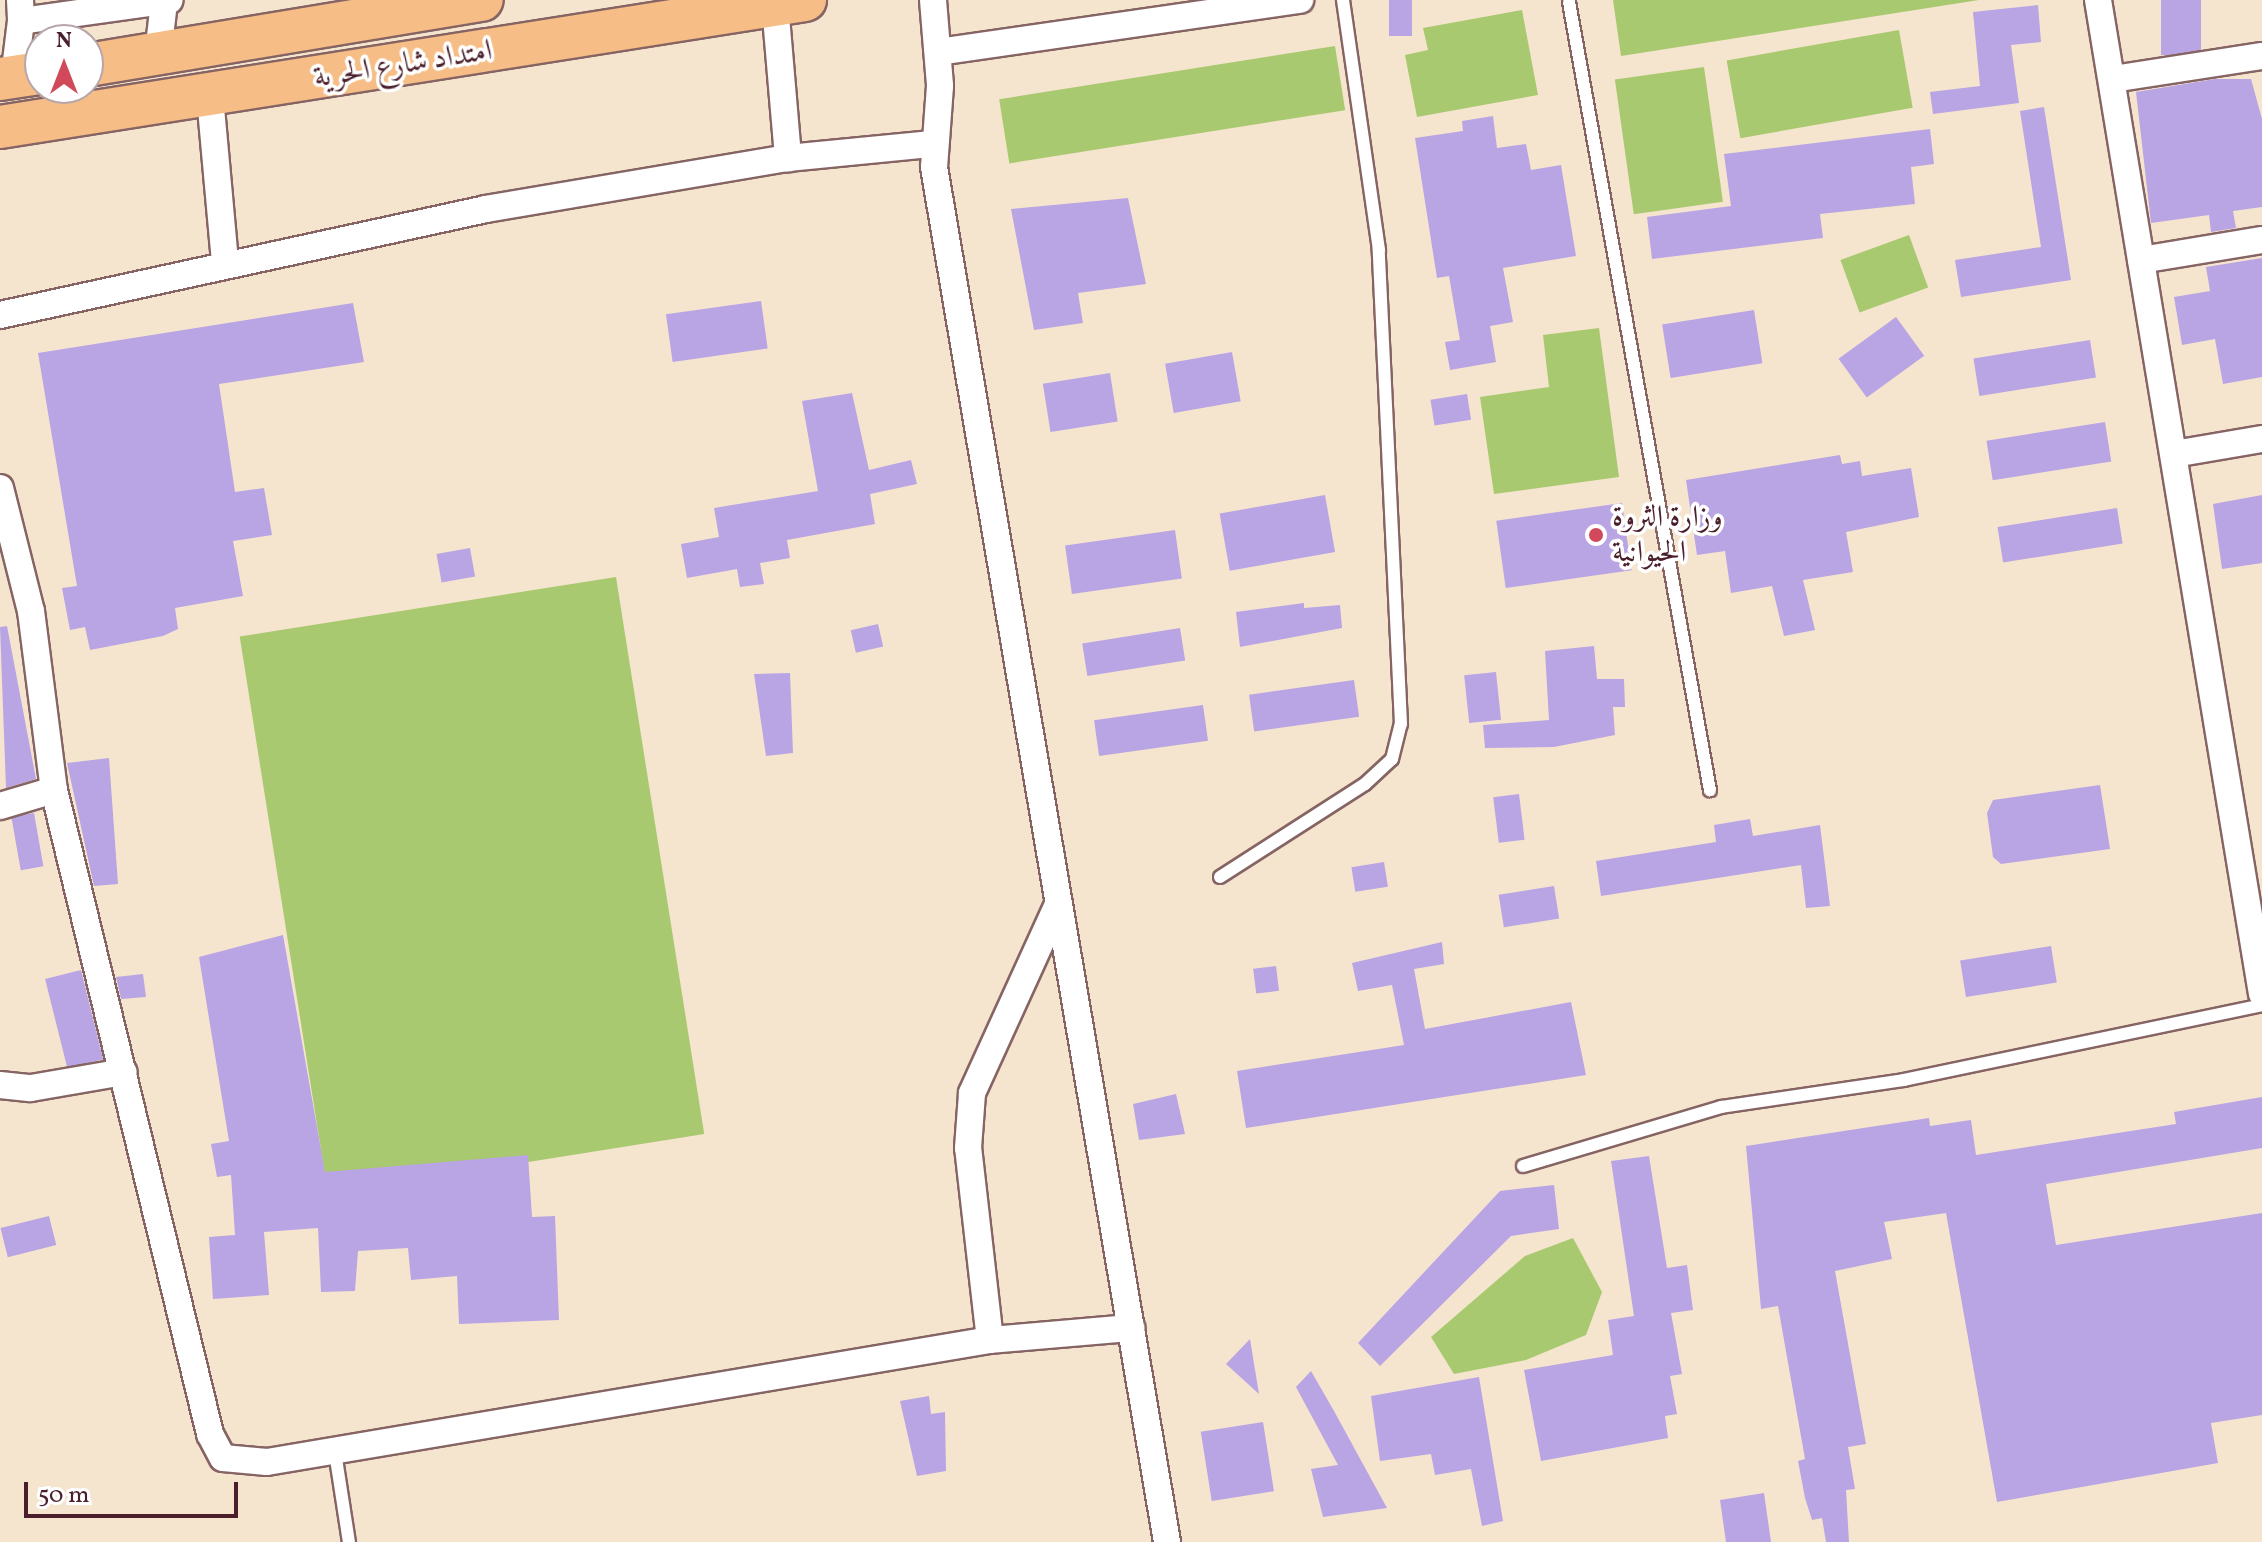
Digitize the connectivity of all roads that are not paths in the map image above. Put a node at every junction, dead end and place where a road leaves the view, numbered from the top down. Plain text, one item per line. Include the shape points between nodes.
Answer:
1 (482, 0) edge
2 (933, 0) edge
3 (1300, 0) edge
4 (1343, 0) edge
5 (2098, 0) edge
6 (167, 1) edge
7 (790, 2) edge
8 (1569, 2) dead end
9 (21, 10) edge
10 (272, 36) junction
11 (938, 52) junction
12 (158, 54) junction
13 (2262, 56) edge
14 (104, 62) edge
15 (18, 76) edge
16 (2113, 79) junction
17 (282, 85) junction
18 (210, 97) junction
19 (0, 127) edge
20 (932, 144) junction
21 (788, 158) junction
22 (2262, 240) edge
23 (2141, 260) junction
24 (225, 261) junction
25 (0, 315) edge
26 (2262, 439) edge
27 (2174, 454) junction
28 (0, 488) edge
29 (54, 790) junction
30 (1710, 790) dead end
31 (0, 806) edge
32 (1220, 877) dead end
33 (1058, 904) junction
34 (2262, 994) edge
35 (2262, 1005) edge
36 (124, 1072) junction
37 (0, 1085) edge
38 (1523, 1166) dead end
39 (1131, 1328) junction
40 (990, 1340) junction
41 (335, 1452) junction
42 (349, 1542) edge
43 (1167, 1542) edge

1 - 10 main road, امتداد شارع الحرية
2 - 11 street
3 - 11 street
4 - 32 lane via 1379,250 1401,724 1392,759 1365,784
5 - 16 street
6 - 9 street
6 - 12 street
7 - 17 main road, امتداد شارع الحرية
7 - 21 street
8 - 30 lane
9 - 15 street
10 - 12 main road, امتداد شارع الحرية
10 - 17 main road
11 - 20 street
12 - 14 main road, امتداد شارع الحرية
13 - 16 street
16 - 23 street
17 - 18 main road, امتداد شارع الحرية
18 - 19 main road, امتداد شارع الحرية
18 - 24 street
20 - 21 street
20 - 33 street
21 - 24 street
22 - 23 street
23 - 27 street
24 - 25 street
26 - 27 street
27 - 34 street
28 - 29 street via 31,611
29 - 31 street
29 - 36 street
33 - 39 street
33 - 40 street via 972,1093 968,1148
35 - 38 lane via 1904,1080 1721,1107
36 - 37 street via 31,1088
36 - 41 street via 210,1434 223,1458 267,1462
39 - 40 street
39 - 43 street
40 - 41 street
41 - 42 lane

